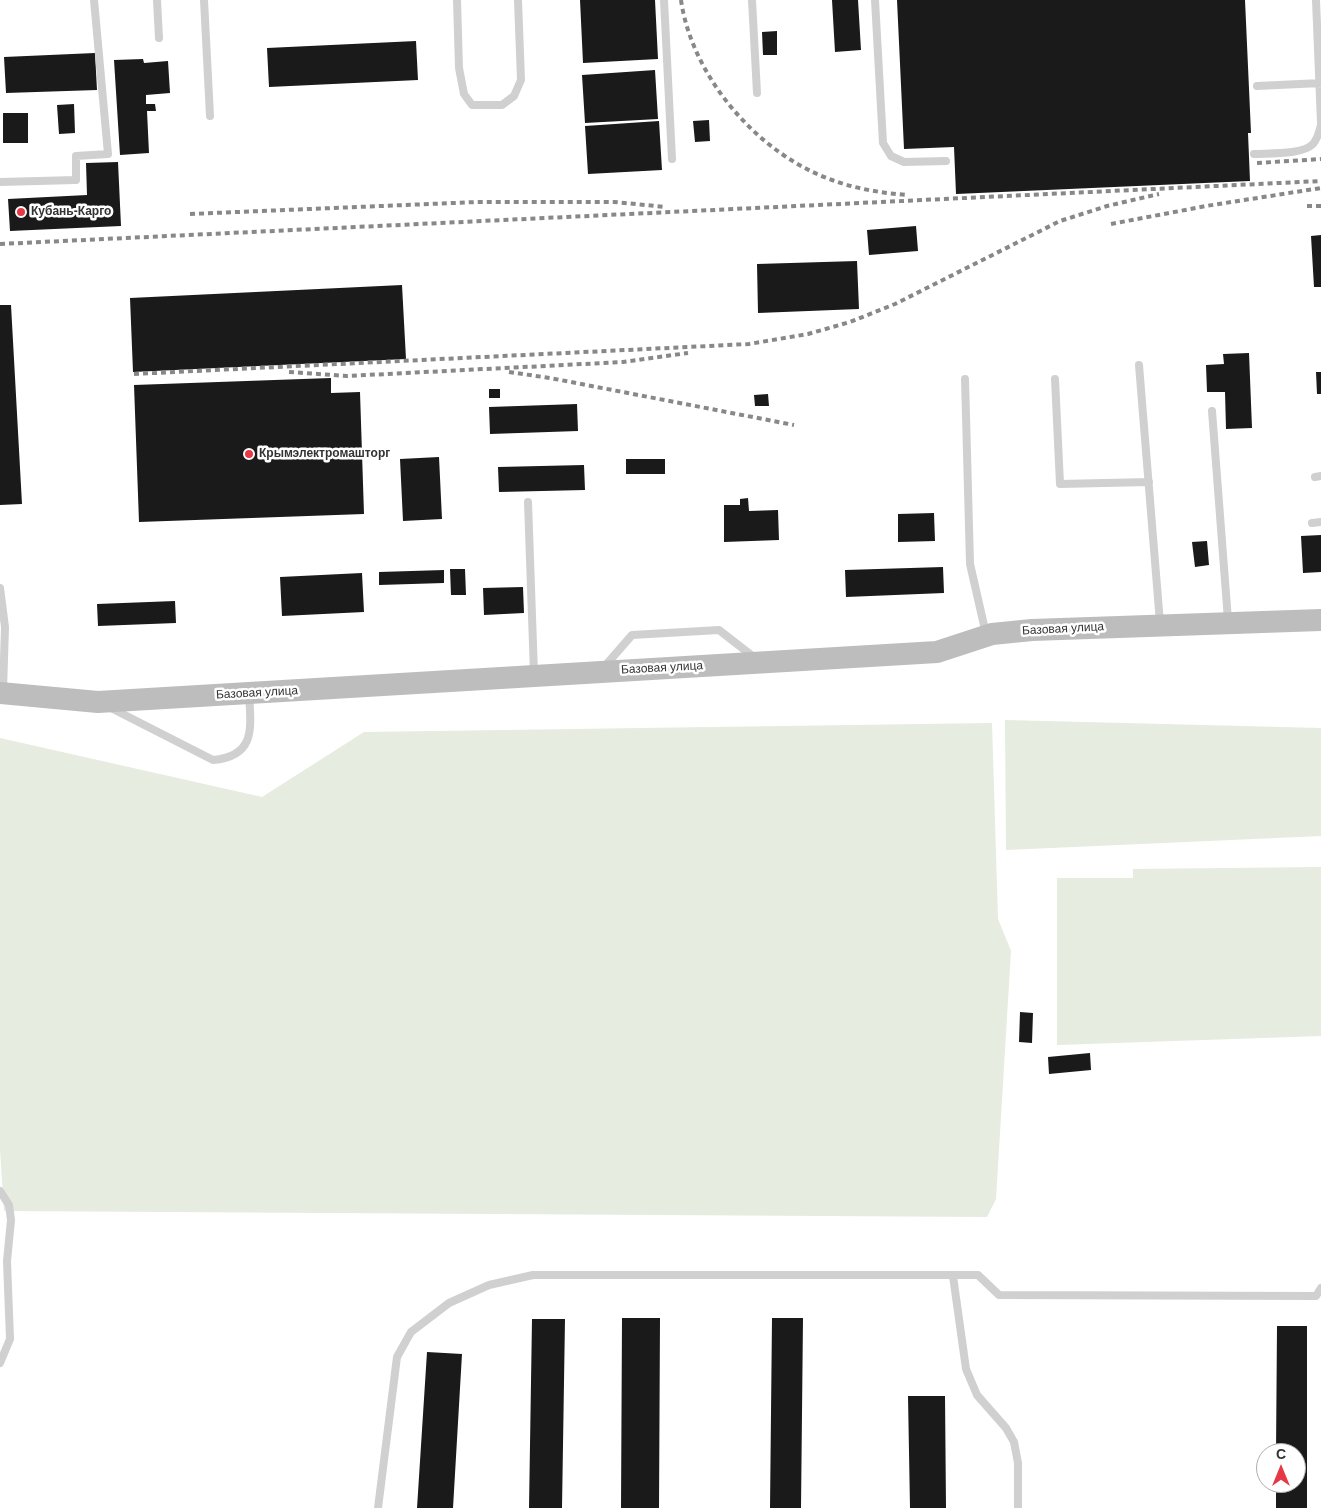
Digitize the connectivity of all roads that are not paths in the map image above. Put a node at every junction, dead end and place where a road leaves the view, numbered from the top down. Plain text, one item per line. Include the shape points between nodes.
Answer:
1 (94, 0) edge
2 (157, 0) edge
3 (204, 0) edge
4 (457, 0) edge
5 (518, 0) edge
6 (664, 0) edge
7 (752, 0) edge
8 (875, 0) edge
9 (1316, 0) edge
10 (160, 38) dead end
11 (1320, 83) edge
12 (1258, 86) dead end
13 (757, 93) dead end
14 (210, 116) dead end
15 (1321, 124) edge
16 (1254, 154) dead end
17 (672, 159) dead end
18 (946, 161) dead end
19 (0, 182) edge
20 (1139, 365) dead end
21 (965, 379) dead end
22 (1055, 379) dead end
23 (1212, 412) dead end
24 (1149, 482) junction
25 (528, 502) dead end
26 (1321, 522) edge
27 (1312, 523) dead end
28 (0, 588) edge
29 (1321, 620) edge
30 (1228, 622) junction
31 (1160, 625) junction
32 (986, 636) junction
33 (760, 662) junction
34 (600, 672) junction
35 (534, 675) junction
36 (2, 693) edge
37 (249, 693) junction
38 (98, 702) junction
39 (0, 1191) edge
40 (953, 1276) junction
41 (1321, 1288) edge
42 (0, 1363) edge
43 (378, 1508) edge
44 (1018, 1508) edge

1 - 19 lane via 108,154 76,156 76,180
2 - 10 lane
3 - 14 lane
4 - 5 lane via 459,68 464,94 472,105 486,106 502,105 514,96 521,80
6 - 17 lane
7 - 13 lane
8 - 18 lane via 883,142 891,156 904,162
9 - 11 lane
11 - 12 lane
11 - 15 lane
15 - 16 lane via 1312,145 1300,151
20 - 24 lane
21 - 32 lane via 970,564
22 - 24 lane via 1060,484
23 - 30 lane
24 - 31 lane
25 - 35 lane
26 - 27 lane
28 - 36 lane via 5,627
29 - 30 street, Базовая улица
30 - 31 street, Базовая улица
31 - 32 street, Базовая улица via 1032,630
32 - 33 street, Базовая улица via 937,652
33 - 34 street, Базовая улица
33 - 34 lane via 719,630 632,635
34 - 35 street, Базовая улица
35 - 37 street, Базовая улица
36 - 38 street, Базовая улица
37 - 38 street, Базовая улица
37 - 38 lane via 251,727 243,750 228,759 213,760
39 - 42 lane via 9,1205 10,1220 7,1261 10,1339
40 - 41 lane via 978,1275 999,1295 1316,1296
40 - 43 lane via 533,1275 489,1285 449,1303 411,1332 397,1358
40 - 44 lane via 966,1369 977,1395 1014,1442 1018,1463

